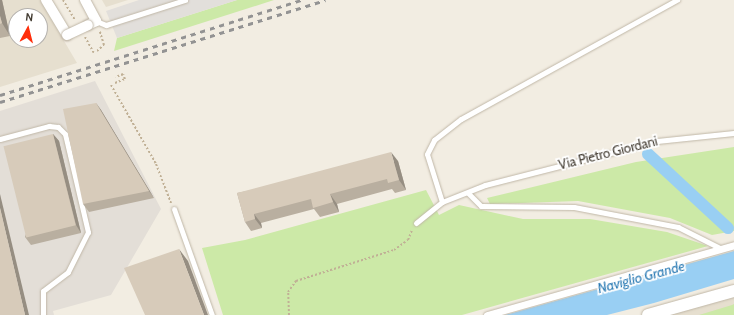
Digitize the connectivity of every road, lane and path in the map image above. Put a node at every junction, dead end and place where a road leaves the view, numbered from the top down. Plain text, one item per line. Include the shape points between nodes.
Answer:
1 (46, 0) edge
2 (63, 0) edge
3 (85, 0) edge
4 (185, 0) edge
5 (677, 0) edge
6 (88, 24) junction
7 (100, 32) dead end
8 (84, 35) dead end
9 (98, 52) dead end
10 (94, 54) dead end
11 (116, 77) dead end
12 (115, 83) dead end
13 (111, 85) dead end
14 (734, 133) edge
15 (0, 138) edge
16 (468, 192) junction
17 (442, 202) junction
18 (174, 209) joint
19 (416, 223) joint
20 (734, 245) edge
21 (722, 249) junction
22 (734, 291) edge
23 (43, 315) edge
24 (212, 315) edge
25 (289, 315) edge
26 (487, 315) edge
27 (648, 315) edge

1 - 6 street, bridge via 66,35
2 - 6 path
3 - 6 street
4 - 6 lane via 106,25
5 - 17 lane via 461,119 434,140 428,154
7 - 9 path via 104,45
8 - 10 path
11 - 12 path via 123,74 125,79
13 - 18 path via 156,164
14 - 16 lane, Via Pietro Giordani via 638,144
15 - 23 lane via 49,126 58,127 67,141 88,232 68,272 43,292
16 - 17 lane, Via Pietro Giordani
16 - 21 lane via 481,206 574,208 678,227
17 - 19 lane, Via Pietro Giordani
18 - 24 lane
19 - 25 path via 408,240 394,250 296,281 288,292
20 - 21 street
21 - 26 street
22 - 27 street

